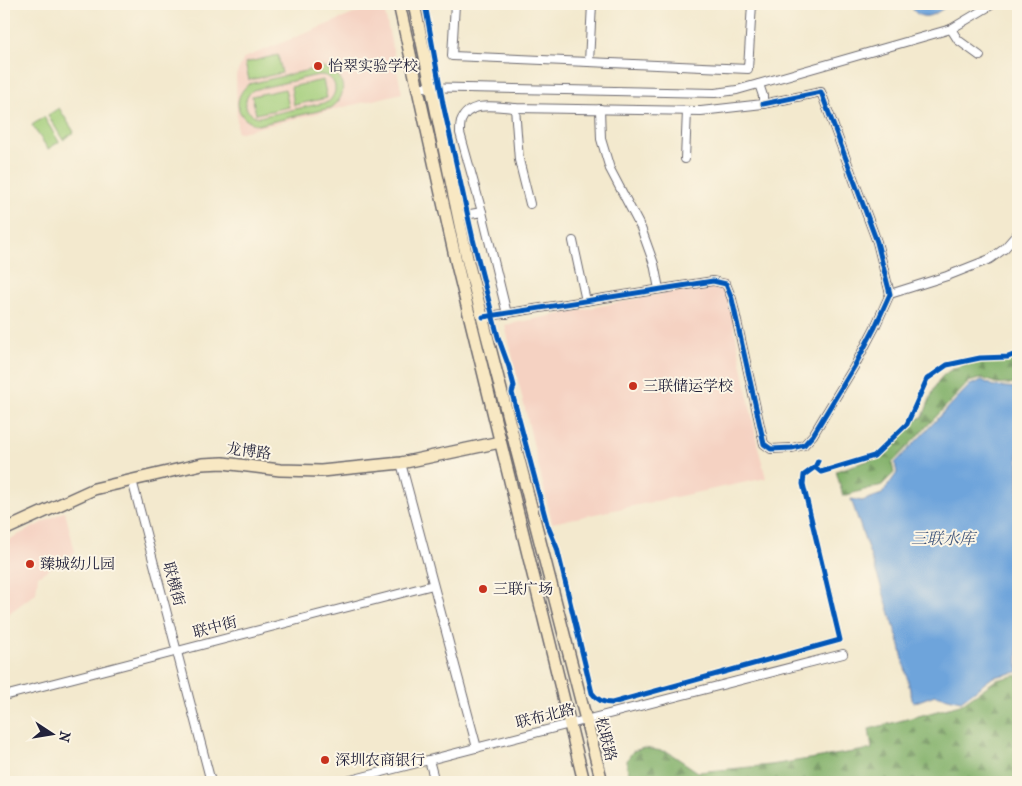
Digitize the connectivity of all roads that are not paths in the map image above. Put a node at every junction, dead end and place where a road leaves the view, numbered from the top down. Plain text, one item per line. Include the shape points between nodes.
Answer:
1 (399, 4) edge
2 (414, 4) edge
3 (455, 4) edge
4 (592, 4) edge
5 (752, 4) edge
6 (993, 4) edge
7 (950, 29) junction
8 (980, 56) dead end
9 (589, 62) junction
10 (759, 84) junction
11 (417, 87) junction
12 (431, 87) junction
13 (763, 104) junction
14 (515, 108) junction
15 (600, 109) junction
16 (687, 111) junction
17 (685, 159) dead end
18 (530, 204) dead end
19 (482, 212) junction
20 (458, 216) junction
21 (1018, 234) edge
22 (573, 241) dead end
23 (659, 289) junction
24 (890, 294) junction
25 (586, 301) junction
26 (507, 314) junction
27 (483, 318) junction
28 (500, 442) junction
29 (401, 463) junction
30 (132, 480) junction
31 (4, 530) edge
32 (433, 585) junction
33 (177, 651) junction
34 (843, 654) dead end
35 (4, 696) edge
36 (586, 720) junction
37 (570, 724) junction
38 (478, 748) junction
39 (429, 760) junction
40 (211, 782) edge
41 (343, 782) edge
42 (435, 782) edge
43 (584, 782) edge
44 (602, 782) edge

1 - 11 street
2 - 12 street, 松联路
3 - 9 street via 452,56
4 - 9 street
5 - 9 street via 748,70
6 - 7 street
7 - 8 street via 958,40
7 - 10 street
10 - 12 street via 715,93
10 - 13 street
11 - 12 street
11 - 28 street
12 - 20 street, 松联路
13 - 16 street
13 - 24 street via 820,92 877,242
14 - 15 street
14 - 18 street via 519,160
14 - 19 street via 473,108 461,122 460,133
15 - 16 street
15 - 23 street via 601,139 610,169 641,228
16 - 17 street
19 - 20 street
19 - 26 street
20 - 27 street, 松联路
21 - 24 street via 990,259
22 - 25 street
23 - 24 street via 713,281 726,284 764,444 779,449 804,445 813,435 854,367
23 - 25 street
25 - 26 street
26 - 27 street
27 - 36 street, 松联路
28 - 29 street, 龙博路
28 - 37 street
29 - 30 street, 龙博路 via 307,471 212,463
29 - 32 street
30 - 31 street, 龙博路 via 94,489
30 - 33 street, 联横街
32 - 33 street, 联中街
32 - 38 street
33 - 35 street, 联中街
33 - 40 street, 联横街
34 - 36 street, 联布北路
36 - 37 street, 联布北路
36 - 44 street, 松联路
37 - 38 street, 联布北路
37 - 43 street
38 - 39 street, 联布北路
39 - 41 street, 联布北路
39 - 42 street

